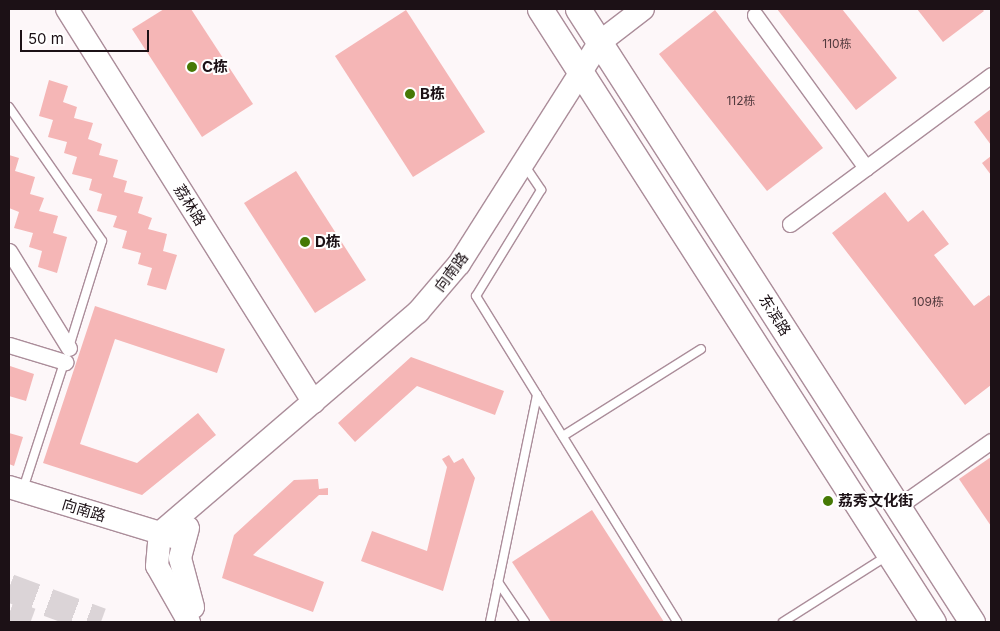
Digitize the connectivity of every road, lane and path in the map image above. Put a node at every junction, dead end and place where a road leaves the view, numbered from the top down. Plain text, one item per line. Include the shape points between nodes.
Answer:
1 (67, 9) edge
2 (540, 9) edge
3 (578, 9) edge
4 (643, 9) edge
5 (755, 15) dead end
6 (600, 42) junction
7 (580, 69) junction
8 (991, 75) edge
9 (9, 107) edge
10 (522, 162) junction
11 (866, 168) junction
12 (790, 224) dead end
13 (9, 251) edge
14 (9, 345) edge
15 (701, 349) dead end
16 (67, 355) junction
17 (538, 395) junction
18 (314, 402) junction
19 (562, 436) junction
20 (991, 441) edge
21 (16, 489) edge
22 (208, 492) junction
23 (896, 508) junction
24 (160, 533) junction
25 (183, 540) junction
26 (890, 554) junction
27 (498, 582) junction
28 (189, 622) edge
29 (202, 622) edge
30 (490, 622) edge
31 (525, 622) edge
32 (677, 622) edge
33 (783, 622) edge
34 (933, 622) edge
35 (972, 622) edge

1 - 18 street, 荔林路
2 - 7 main road
3 - 6 main road, 东滨路
4 - 6 street, 向南路
5 - 11 street
6 - 7 street, 向南路
6 - 23 main road, 东滨路
7 - 10 street, 向南路
7 - 26 main road
8 - 11 street
9 - 16 lane via 102,241
10 - 17 lane via 541,190 476,296
10 - 18 street, 向南路 via 447,280 418,312
11 - 12 street
13 - 16 street
14 - 16 street
15 - 19 lane
16 - 21 lane
17 - 19 lane
17 - 27 lane
18 - 22 street, 向南路
19 - 32 lane
20 - 23 street
21 - 24 street, 向南路
22 - 24 street, 向南路
22 - 25 street, 向南路
23 - 35 main road, 东滨路
24 - 25 street, 向南路
24 - 28 street via 157,566
25 - 29 street via 183,582
26 - 33 lane
26 - 34 main road
27 - 30 lane
27 - 31 lane

